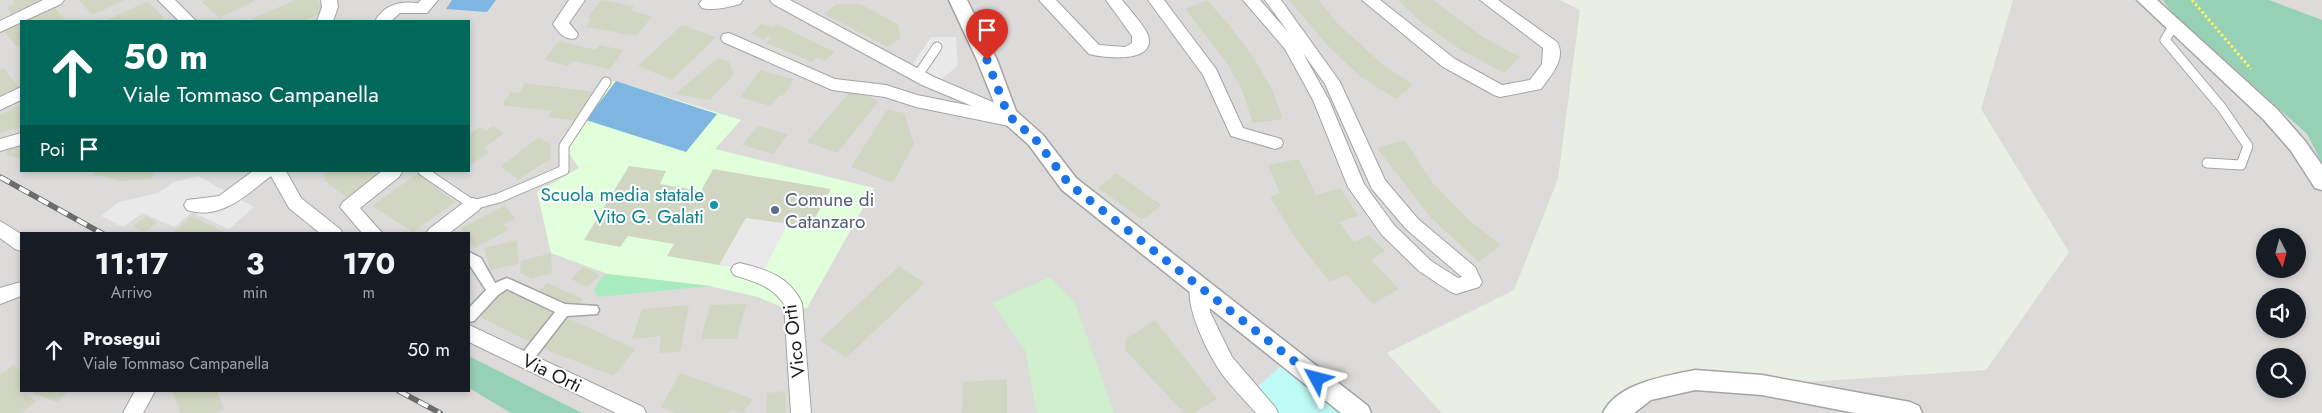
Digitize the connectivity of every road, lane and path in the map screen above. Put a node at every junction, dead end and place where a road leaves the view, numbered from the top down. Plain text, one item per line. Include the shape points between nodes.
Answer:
1 (56, 0) edge
2 (166, 0) edge
3 (329, 0) edge
4 (430, 0) edge
5 (577, 0) edge
6 (735, 0) edge
7 (778, 0) edge
8 (958, 0) edge
9 (1047, 0) edge
10 (1114, 0) edge
11 (1156, 0) edge
12 (1251, 0) edge
13 (1273, 0) edge
14 (1370, 0) edge
15 (1488, 0) edge
16 (2146, 0) edge
17 (707, 4) dead end
18 (184, 18) edge
19 (325, 20) edge
20 (384, 20) edge
21 (2174, 25) junction
22 (0, 27) edge
23 (570, 34) dead end
24 (729, 38) dead end
25 (937, 47) dead end
26 (918, 75) junction
27 (606, 82) dead end
28 (20, 94) edge
29 (0, 104) edge
30 (1011, 118) junction
31 (20, 139) edge
32 (1275, 143) dead end
33 (0, 145) edge
34 (2207, 163) dead end
35 (264, 172) edge
36 (278, 172) edge
37 (393, 172) edge
38 (424, 172) edge
39 (2322, 182) edge
40 (192, 205) dead end
41 (473, 205) junction
42 (0, 228) edge
43 (331, 232) edge
44 (372, 232) edge
45 (439, 232) edge
46 (20, 243) edge
47 (470, 258) edge
48 (740, 270) dead end
49 (1199, 286) junction
50 (20, 289) edge
51 (493, 291) junction
52 (0, 296) edge
53 (564, 310) junction
54 (592, 310) dead end
55 (470, 317) edge
56 (470, 332) edge
57 (525, 360) junction
58 (144, 392) edge
59 (133, 413) edge
60 (636, 413) edge
61 (801, 413) edge
62 (1268, 413) edge
63 (1359, 413) edge
64 (1615, 413) edge
65 (1910, 413) edge

1 - 22 street
2 - 18 street
3 - 19 street
4 - 20 street via 422,9 400,7 388,12
5 - 23 street via 561,24
6 - 17 street
7 - 26 street
8 - 30 street
9 - 10 street via 1095,50 1128,53 1140,45 1140,35
11 - 32 street via 1210,73 1237,132
12 - 13 street via 1290,46 1321,100 1357,187 1388,230 1425,266 1456,286 1473,282 1469,272 1412,224 1378,184 1332,82
14 - 15 street via 1449,63 1500,92 1535,85 1550,65 1551,46
16 - 21 street
21 - 34 lane via 2165,40 2222,108 2248,146 2241,165
21 - 39 street via 2271,115 2298,146
24 - 30 street via 832,84 886,91 916,102
25 - 26 lane
26 - 30 street
27 - 41 lane via 564,146 564,170 499,198
28 - 29 street
30 - 49 street via 1036,140 1069,184
31 - 33 street
35 - 40 street via 223,203
36 - 43 street via 295,204
37 - 44 street via 349,208
38 - 41 lane
41 - 45 street
42 - 46 street
47 - 51 street
48 - 61 street, Vico Orti via 772,280 784,288 793,303
49 - 62 street via 1201,312 1225,363
49 - 63 street
50 - 52 street
51 - 53 street via 507,283
51 - 55 street
53 - 54 street
53 - 57 street
56 - 57 street, Via Orti
57 - 60 street, Via Orti
58 - 59 street
64 - 65 street via 1645,391 1694,380 1762,385

